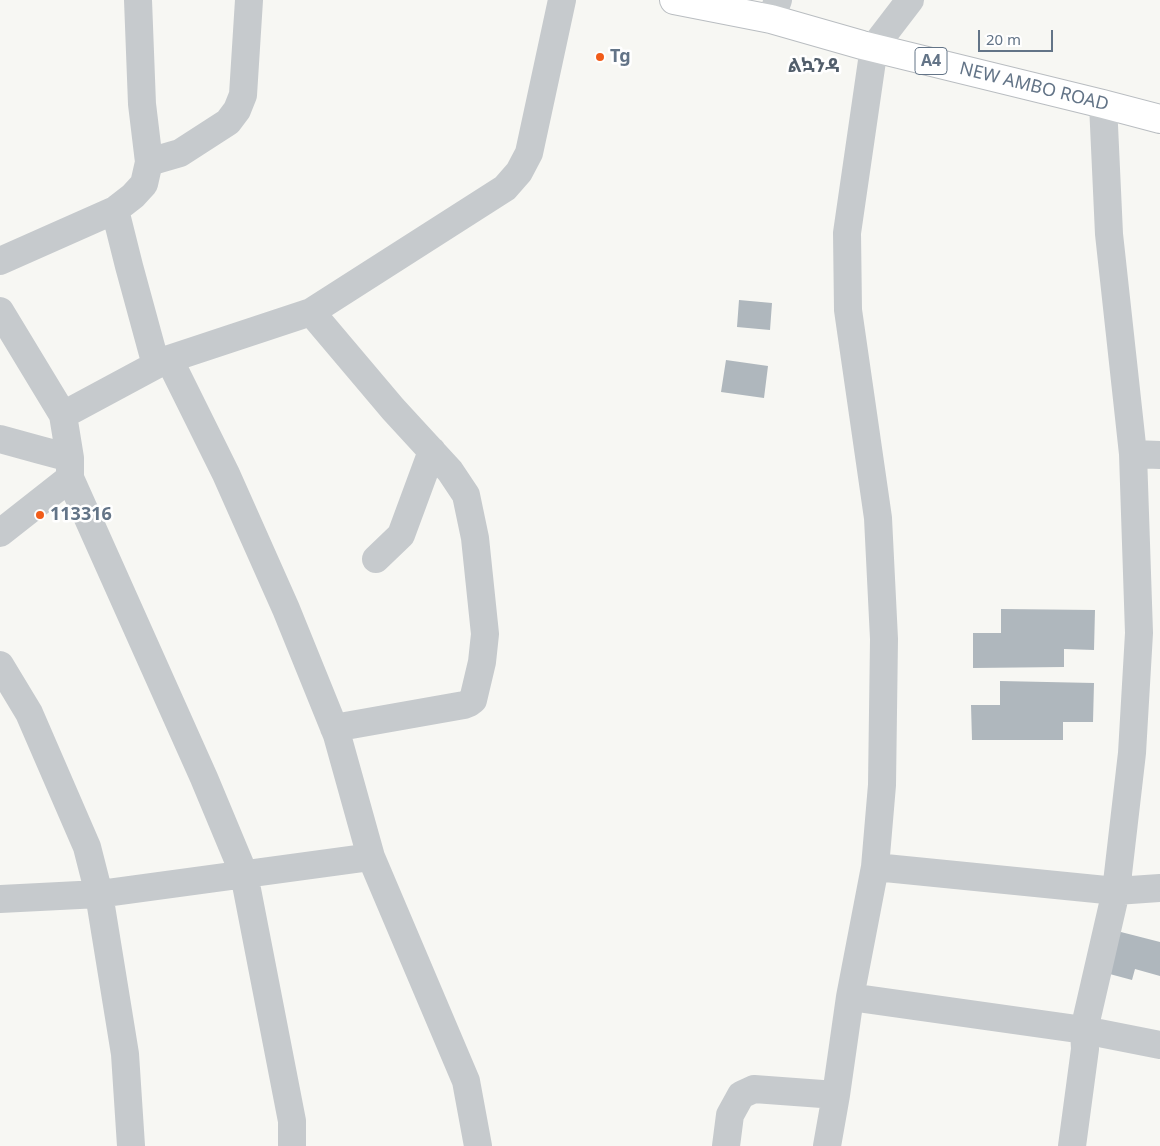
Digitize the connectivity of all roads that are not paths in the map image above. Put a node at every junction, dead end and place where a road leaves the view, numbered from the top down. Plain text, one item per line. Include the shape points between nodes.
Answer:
1 (138, 0) edge
2 (249, 0) edge
3 (562, 0) edge
4 (674, 0) edge
5 (910, 0) edge
6 (774, 10) edge
7 (874, 47) junction
8 (1103, 104) junction
9 (1160, 119) edge
10 (149, 162) junction
11 (115, 210) junction
12 (0, 262) edge
13 (0, 311) edge
14 (311, 312) junction
15 (163, 362) junction
16 (63, 415) junction
17 (0, 439) edge
18 (432, 451) junction
19 (1133, 454) junction
20 (1160, 455) edge
21 (70, 468) junction
22 (0, 533) edge
23 (376, 559) dead end
24 (0, 665) edge
25 (334, 728) junction
26 (371, 857) junction
27 (875, 867) junction
28 (244, 874) junction
29 (1160, 888) edge
30 (1116, 892) junction
31 (99, 894) junction
32 (0, 899) edge
33 (850, 997) junction
34 (1084, 1030) junction
35 (1160, 1045) edge
36 (836, 1095) junction
37 (131, 1146) edge
38 (292, 1146) edge
39 (478, 1146) edge
40 (726, 1146) edge
41 (827, 1146) edge
42 (1072, 1146) edge

1 - 10 street via 142,104
2 - 10 street via 243,96 237,110 228,122 180,153
3 - 14 street via 529,153 519,172 505,188
4 - 6 main road, NEW AMBO ROAD / A4
5 - 7 street
6 - 7 main road, NEW AMBO ROAD / A4
7 - 8 main road, NEW AMBO ROAD / A4
7 - 27 street via 847,250 848,310 878,518 884,630 882,785
8 - 9 main road, NEW AMBO ROAD / A4
8 - 19 street via 1109,234
10 - 11 street via 144,184
11 - 12 street
11 - 15 street via 128,266
13 - 16 street
14 - 15 street
14 - 18 street
15 - 16 street
15 - 25 street via 226,474 286,608
16 - 21 street
17 - 21 street via 40,450
18 - 23 street via 401,535
18 - 25 street via 450,470 466,495 475,538 485,634 473,700 464,705
19 - 20 street
19 - 30 street via 1139,633 1132,753
21 - 22 street
21 - 28 street
24 - 31 street via 29,713 87,847
25 - 26 street
26 - 28 street
26 - 39 street via 466,1081
27 - 30 street
27 - 33 street
28 - 31 street
28 - 38 street via 292,1121
29 - 30 street
30 - 34 street
31 - 32 street
31 - 37 street via 125,1054
33 - 34 street
33 - 36 street
34 - 35 street
34 - 42 street via 1085,1049
36 - 40 street via 754,1088 741,1095 730,1115
36 - 41 street

